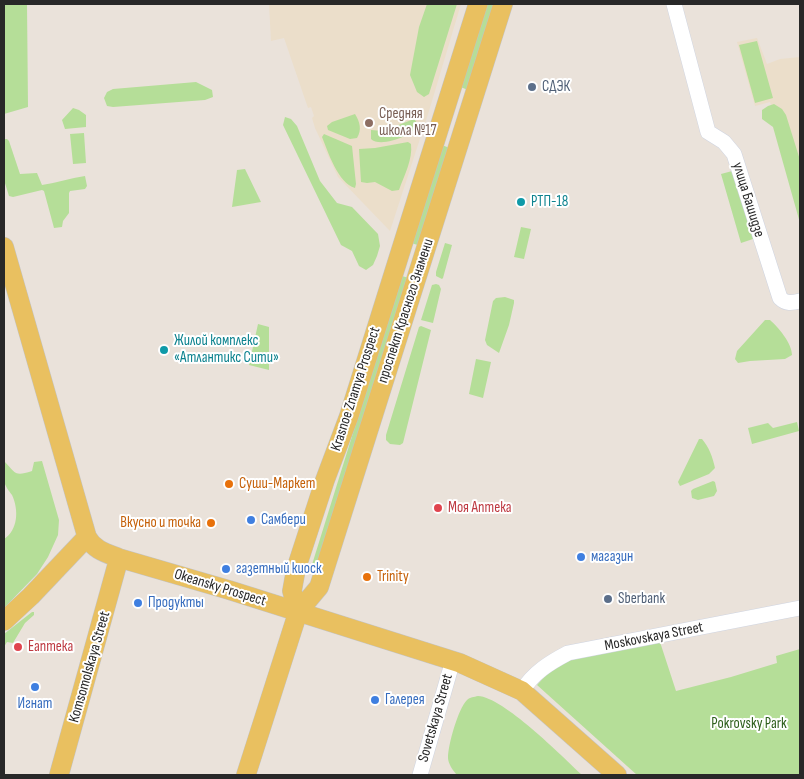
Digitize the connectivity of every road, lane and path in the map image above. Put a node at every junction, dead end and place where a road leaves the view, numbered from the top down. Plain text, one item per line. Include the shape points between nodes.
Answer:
1 (478, 4) edge
2 (503, 4) edge
3 (674, 4) edge
4 (4, 247) edge
5 (800, 301) edge
6 (87, 537) junction
7 (119, 558) junction
8 (800, 608) edge
9 (298, 612) junction
10 (4, 621) edge
11 (453, 660) junction
12 (522, 691) junction
13 (59, 775) edge
14 (246, 775) edge
15 (420, 775) edge
16 (617, 775) edge

1 - 9 main road, Krasnoe Znamya Prospect via 349,416 324,480 296,569 292,591
2 - 9 main road, проспект Красного Знамени via 322,578
3 - 5 street, улица Башидзе via 708,132 724,142 734,154 780,298 792,304
4 - 6 main road
6 - 7 main road, Okeansky Prospect via 93,546
6 - 10 main road
7 - 9 main road, Okeansky Prospect
7 - 13 main road, Komsomolskaya Street
8 - 12 street, Moskovskaya Street via 568,653 544,667
9 - 11 main road, Okeansky Prospect
9 - 14 main road
11 - 12 main road, Okeansky Prospect
11 - 15 street, Sovetskaya Street
12 - 16 main road, Okeansky Prospect

